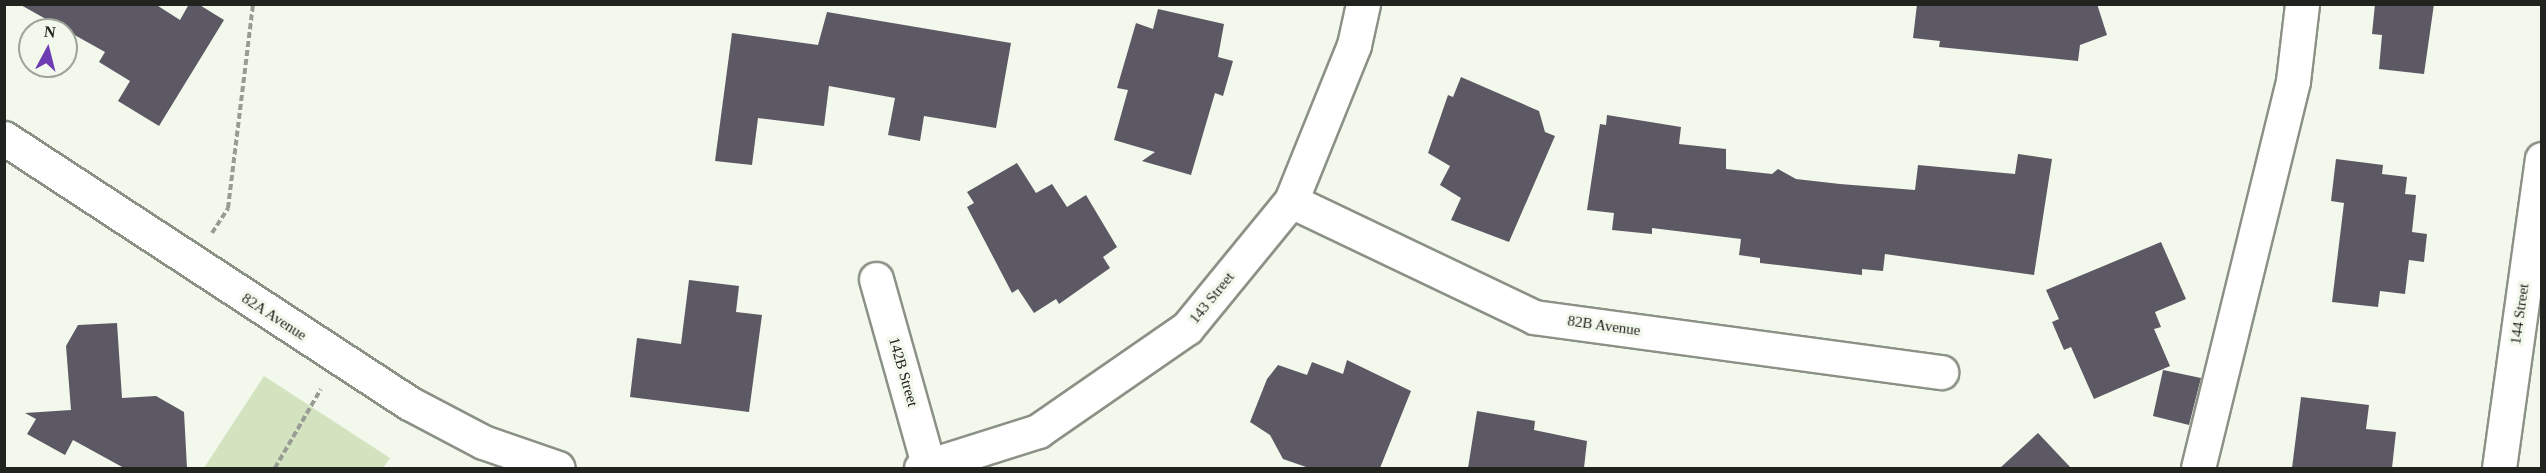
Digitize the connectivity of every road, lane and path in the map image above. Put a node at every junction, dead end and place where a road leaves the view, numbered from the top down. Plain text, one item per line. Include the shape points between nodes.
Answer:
1 (253, 4) edge
2 (1363, 4) edge
3 (2302, 4) edge
4 (4, 138) edge
5 (2541, 159) edge
6 (1291, 201) junction
7 (210, 236) dead end
8 (876, 279) dead end
9 (2532, 292) edge
10 (1941, 372) dead end
11 (320, 391) dead end
12 (275, 468) edge
13 (558, 468) edge
14 (927, 468) edge
15 (2198, 468) edge
16 (2499, 468) edge

1 - 7 path via 228,208
2 - 6 street, 143 Street via 1354,45
3 - 15 street via 2293,81
4 - 13 street, 82A Avenue via 409,403 483,442
5 - 9 street, 144 Street
6 - 10 street, 82B Avenue via 1534,317
6 - 14 street, 143 Street via 1187,328 1038,431
8 - 14 street, 142B Street
9 - 16 street, 144 Street
11 - 12 path

